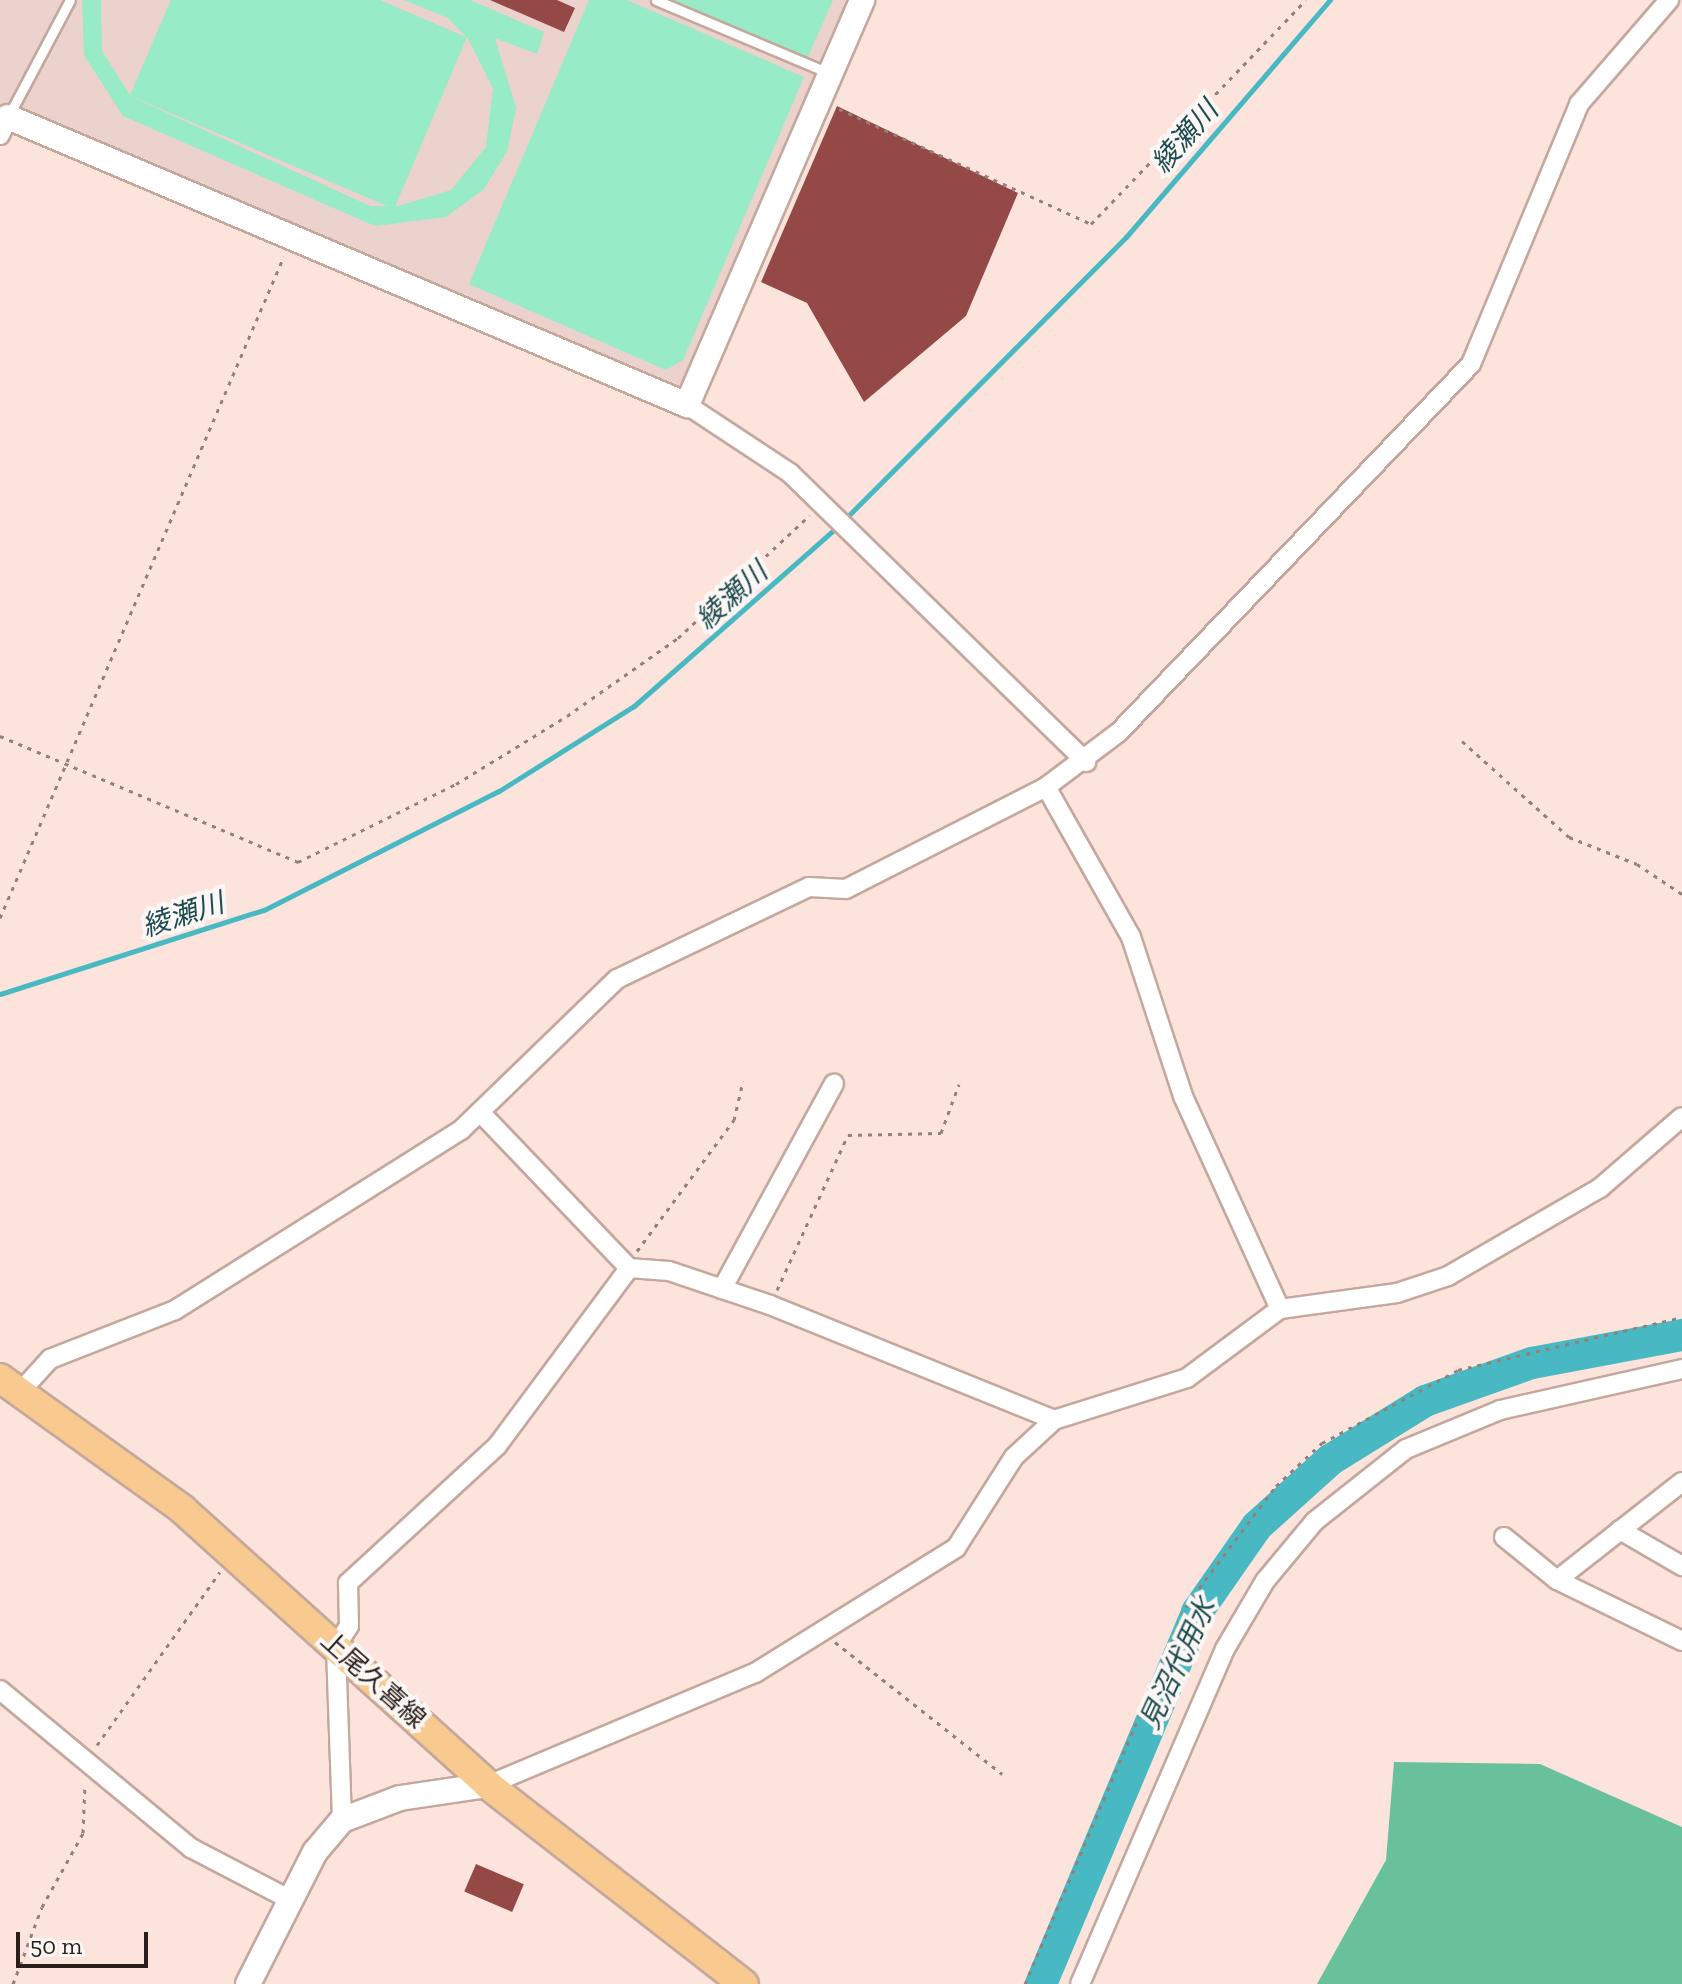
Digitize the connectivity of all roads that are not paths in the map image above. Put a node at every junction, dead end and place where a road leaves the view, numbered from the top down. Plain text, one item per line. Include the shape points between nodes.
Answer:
1 (70, 0) edge
2 (656, 0) edge
3 (862, 0) edge
4 (1669, 0) edge
5 (829, 73) junction
6 (4, 126) edge
7 (687, 405) junction
8 (1086, 762) junction
9 (1046, 787) junction
10 (834, 1084) dead end
11 (481, 1113) junction
12 (1682, 1117) edge
13 (628, 1263) junction
14 (722, 1289) junction
15 (1280, 1309) junction
16 (1682, 1369) edge
17 (10, 1385) edge
18 (1054, 1420) junction
19 (1679, 1488) edge
20 (1620, 1530) junction
21 (1504, 1537) dead end
22 (1682, 1566) edge
23 (1557, 1580) junction
24 (1682, 1641) edge
25 (336, 1646) junction
26 (0, 1690) edge
27 (488, 1785) junction
28 (342, 1820) junction
29 (291, 1900) junction
30 (248, 1984) edge
31 (744, 1984) edge
32 (1080, 1984) edge

1 - 6 lane
2 - 5 lane
3 - 5 street
4 - 8 street via 1579,104 1471,364
5 - 7 street
6 - 7 street via 293,239
7 - 8 street via 790,473
8 - 9 street
9 - 11 street via 846,889 809,887 617,979 536,1052
9 - 15 street via 1131,937 1183,1096
10 - 14 street
11 - 13 street via 579,1221
11 - 17 street via 175,1310 50,1359
12 - 15 street via 1600,1188 1448,1276 1397,1293
13 - 14 street
13 - 25 street via 497,1446 348,1583 349,1626
14 - 18 street
15 - 18 street via 1187,1378
16 - 32 street via 1500,1410 1406,1449 1315,1521 1265,1581 1225,1649
17 - 25 main road, 上尾久喜線 via 182,1509
18 - 27 street via 1014,1457 956,1548 755,1673
19 - 20 street
20 - 22 street
20 - 23 street
21 - 23 street
23 - 24 street
25 - 27 main road, 上尾久喜線
25 - 28 street
26 - 29 street via 191,1848
27 - 28 street via 400,1798
27 - 31 main road, 上尾久喜線
28 - 29 street
29 - 30 street

